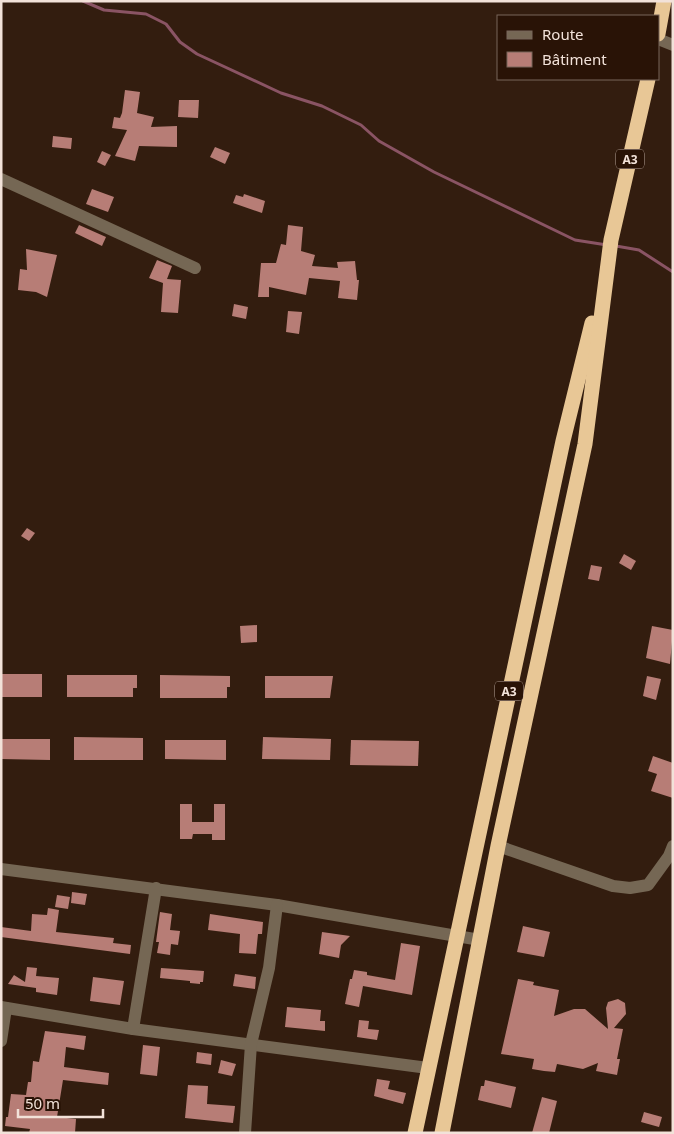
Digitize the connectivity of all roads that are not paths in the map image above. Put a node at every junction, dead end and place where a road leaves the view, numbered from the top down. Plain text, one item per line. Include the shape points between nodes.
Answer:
1 (664, 1) edge
2 (659, 28) edge
3 (659, 39) edge
4 (673, 45) edge
5 (648, 80) edge
6 (1, 179) edge
7 (611, 245) junction
8 (195, 268) dead end
9 (498, 846) junction
10 (673, 846) edge
11 (1, 869) edge
12 (156, 888) junction
13 (277, 905) junction
14 (456, 934) junction
15 (480, 940) junction
16 (4, 1008) edge
17 (133, 1029) junction
18 (1, 1040) edge
19 (251, 1044) junction
20 (428, 1068) junction
21 (245, 1133) edge
22 (415, 1133) edge
23 (442, 1133) edge

1 - 2 highway
3 - 4 street
5 - 7 highway, A3
6 - 8 street
7 - 9 highway, A3 via 584,444
7 - 14 highway, A3 via 563,441
9 - 10 street via 613,886 630,888 648,885
9 - 15 highway, A3
11 - 12 street
12 - 13 street
12 - 17 street
13 - 14 street
13 - 19 street via 269,968
14 - 15 street
14 - 20 highway, A3
15 - 23 highway, A3
16 - 17 street
16 - 18 street
17 - 19 street
19 - 20 street
19 - 21 street
20 - 22 highway, A3

